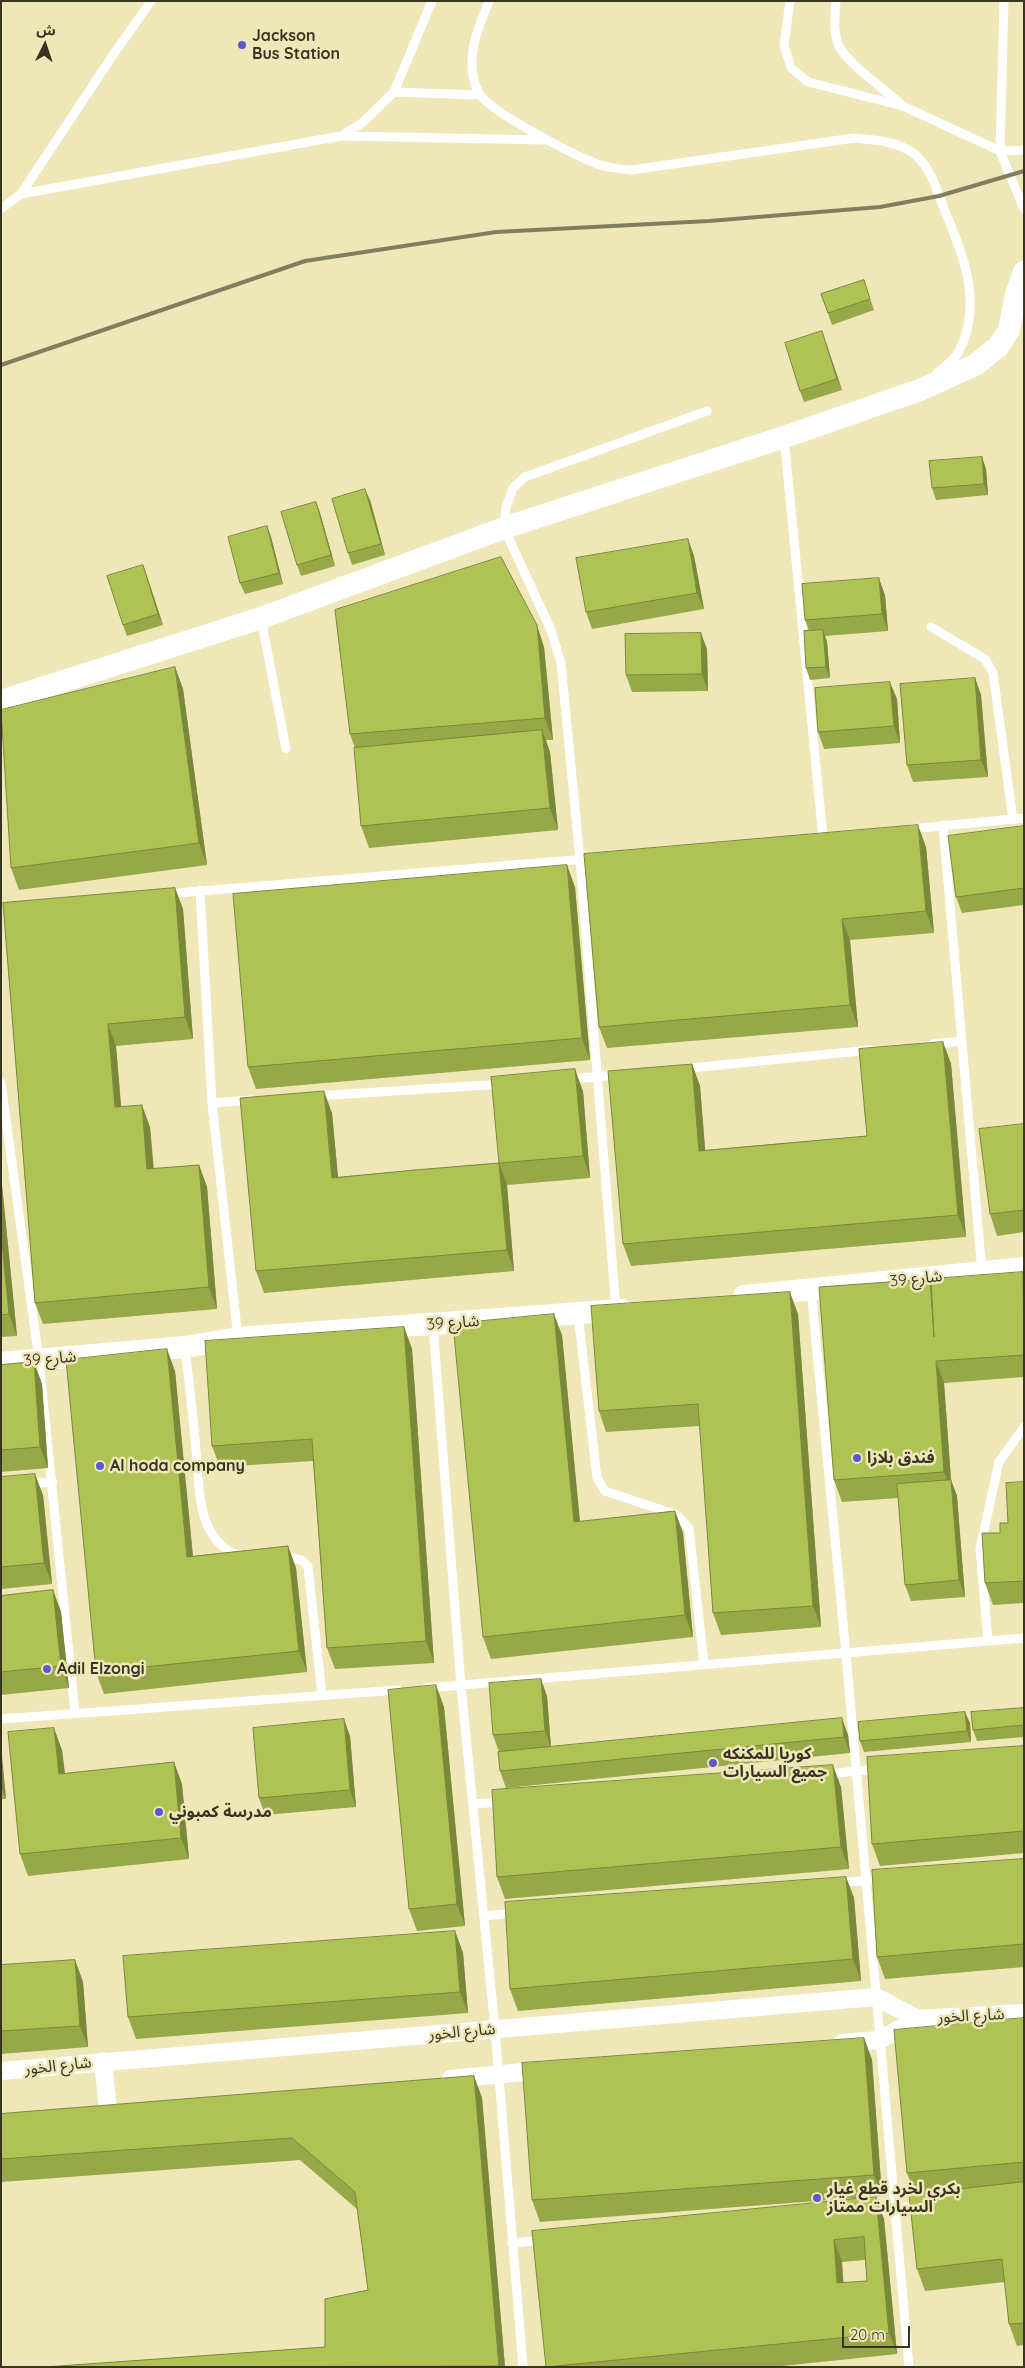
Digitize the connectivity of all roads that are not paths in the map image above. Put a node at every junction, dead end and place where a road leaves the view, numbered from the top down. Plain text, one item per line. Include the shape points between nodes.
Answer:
1 (151, 1) edge
2 (432, 1) edge
3 (489, 1) edge
4 (790, 1) edge
5 (836, 1) edge
6 (1004, 1) edge
7 (394, 92) junction
8 (480, 95) junction
9 (903, 106) junction
10 (341, 136) junction
11 (549, 140) junction
12 (1024, 150) edge
13 (1000, 151) junction
14 (21, 194) junction
15 (1, 209) edge
16 (1024, 210) edge
17 (1024, 272) edge
18 (920, 390) junction
19 (707, 411) dead end
20 (784, 437) junction
21 (504, 528) junction
22 (260, 618) junction
23 (931, 627) dead end
24 (1, 700) edge
25 (286, 750) dead end
26 (1024, 818) edge
27 (1012, 820) junction
28 (943, 826) junction
29 (897, 830) edge
30 (841, 836) edge
31 (823, 838) junction
32 (813, 839) edge
33 (599, 858) edge
34 (580, 860) junction
35 (200, 890) junction
36 (150, 896) edge
37 (962, 1041) junction
38 (922, 1045) edge
39 (883, 1049) edge
40 (667, 1070) edge
41 (627, 1074) edge
42 (598, 1078) junction
43 (558, 1080) edge
44 (1, 1083) edge
45 (519, 1083) edge
46 (301, 1097) edge
47 (262, 1100) edge
48 (212, 1103) junction
49 (2, 1105) edge
50 (1024, 1268) edge
51 (982, 1272) junction
52 (811, 1289) junction
53 (723, 1299) edge
54 (645, 1307) edge
55 (616, 1310) junction
56 (578, 1314) junction
57 (433, 1325) junction
58 (238, 1338) junction
59 (185, 1347) junction
60 (39, 1360) junction
61 (1, 1363) edge
62 (1024, 1427) edge
63 (53, 1482) junction
64 (18, 1484) edge
65 (250, 1556) edge
66 (272, 1556) edge
67 (1024, 1638) edge
68 (988, 1641) junction
69 (846, 1654) junction
70 (704, 1664) junction
71 (461, 1686) junction
72 (322, 1695) junction
73 (75, 1713) junction
74 (1, 1719) edge
75 (886, 1768) edge
76 (856, 1771) junction
77 (817, 1775) edge
78 (512, 1801) edge
79 (472, 1804) junction
80 (886, 1878) edge
81 (866, 1880) junction
82 (827, 1884) edge
83 (523, 1912) edge
84 (484, 1916) junction
85 (876, 1997) junction
86 (1024, 2013) edge
87 (918, 2019) junction
88 (495, 2029) junction
89 (879, 2040) junction
90 (820, 2045) edge
91 (103, 2062) junction
92 (557, 2069) edge
93 (1, 2072) edge
94 (499, 2075) junction
95 (430, 2081) edge
96 (127, 2109) edge
97 (108, 2110) junction
98 (88, 2112) edge
99 (934, 2205) edge
100 (895, 2208) junction
101 (855, 2212) edge
102 (551, 2239) edge
103 (512, 2242) junction
104 (523, 2367) edge
105 (909, 2367) edge

1 - 14 lane
2 - 7 lane
3 - 8 lane via 476,32 472,58
4 - 9 lane via 784,45 791,68 808,82
5 - 9 lane via 834,23 838,44 850,60
6 - 13 lane
7 - 8 lane
7 - 10 lane via 362,123
8 - 11 lane via 509,118
9 - 13 lane
10 - 11 lane
10 - 14 lane
11 - 18 lane via 601,166 631,170 854,138 881,140 916,154 930,176 961,249 971,306 968,326 957,354
12 - 13 lane
13 - 16 lane
14 - 15 lane
17 - 18 street via 1009,330 998,347 975,365
18 - 20 street
19 - 21 lane via 526,477 513,488 506,507
20 - 21 street
20 - 31 lane
21 - 22 street
21 - 34 lane via 551,630 561,663
22 - 24 street
22 - 25 lane
23 - 27 lane via 985,659 993,673
26 - 27 lane
27 - 28 lane
28 - 29 lane
28 - 37 lane
30 - 31 lane
31 - 32 lane
33 - 34 lane
34 - 35 lane
34 - 42 lane
35 - 36 lane
35 - 48 lane
37 - 38 lane
37 - 51 lane
39 - 40 lane
41 - 42 lane
42 - 43 lane
42 - 55 lane
44 - 49 lane
45 - 46 lane
47 - 48 lane
48 - 58 lane
49 - 60 lane
50 - 51 street, شارع 39
51 - 52 street, شارع 39
52 - 53 street, شارع 39
52 - 69 lane
54 - 55 street, شارع 39
55 - 56 street, شارع 39
56 - 57 street, شارع 39
56 - 70 lane via 597,1478 605,1491 678,1516 689,1528
57 - 58 street, شارع 39
57 - 71 lane
58 - 59 street, شارع 39
59 - 60 street, شارع 39
59 - 65 lane via 205,1519 222,1546 235,1555
60 - 61 street, شارع 39
60 - 63 lane
62 - 68 lane via 999,1462 980,1549
63 - 64 lane
63 - 73 lane via 59,1598
66 - 72 lane via 302,1560 308,1567
67 - 68 lane
68 - 69 lane
69 - 70 lane
69 - 76 lane
70 - 71 lane
71 - 72 lane
71 - 79 lane
72 - 73 lane
73 - 74 lane
75 - 76 lane
76 - 77 lane
76 - 81 lane
78 - 79 lane
79 - 84 lane
80 - 81 lane
81 - 82 lane
81 - 85 lane
83 - 84 lane
84 - 88 lane
85 - 87 street, شارع الخور
85 - 88 street, شارع الخور
85 - 89 lane
86 - 87 street, شارع الخور
87 - 89 street, شارع الخور
88 - 91 street, شارع الخور
88 - 94 lane
89 - 90 street, شارع الخور
89 - 100 lane
91 - 93 street, شارع الخور
91 - 97 street
92 - 94 street
94 - 95 street
94 - 103 lane
96 - 97 street
97 - 98 street
99 - 100 lane
100 - 101 lane
100 - 105 lane
102 - 103 lane
103 - 104 lane

